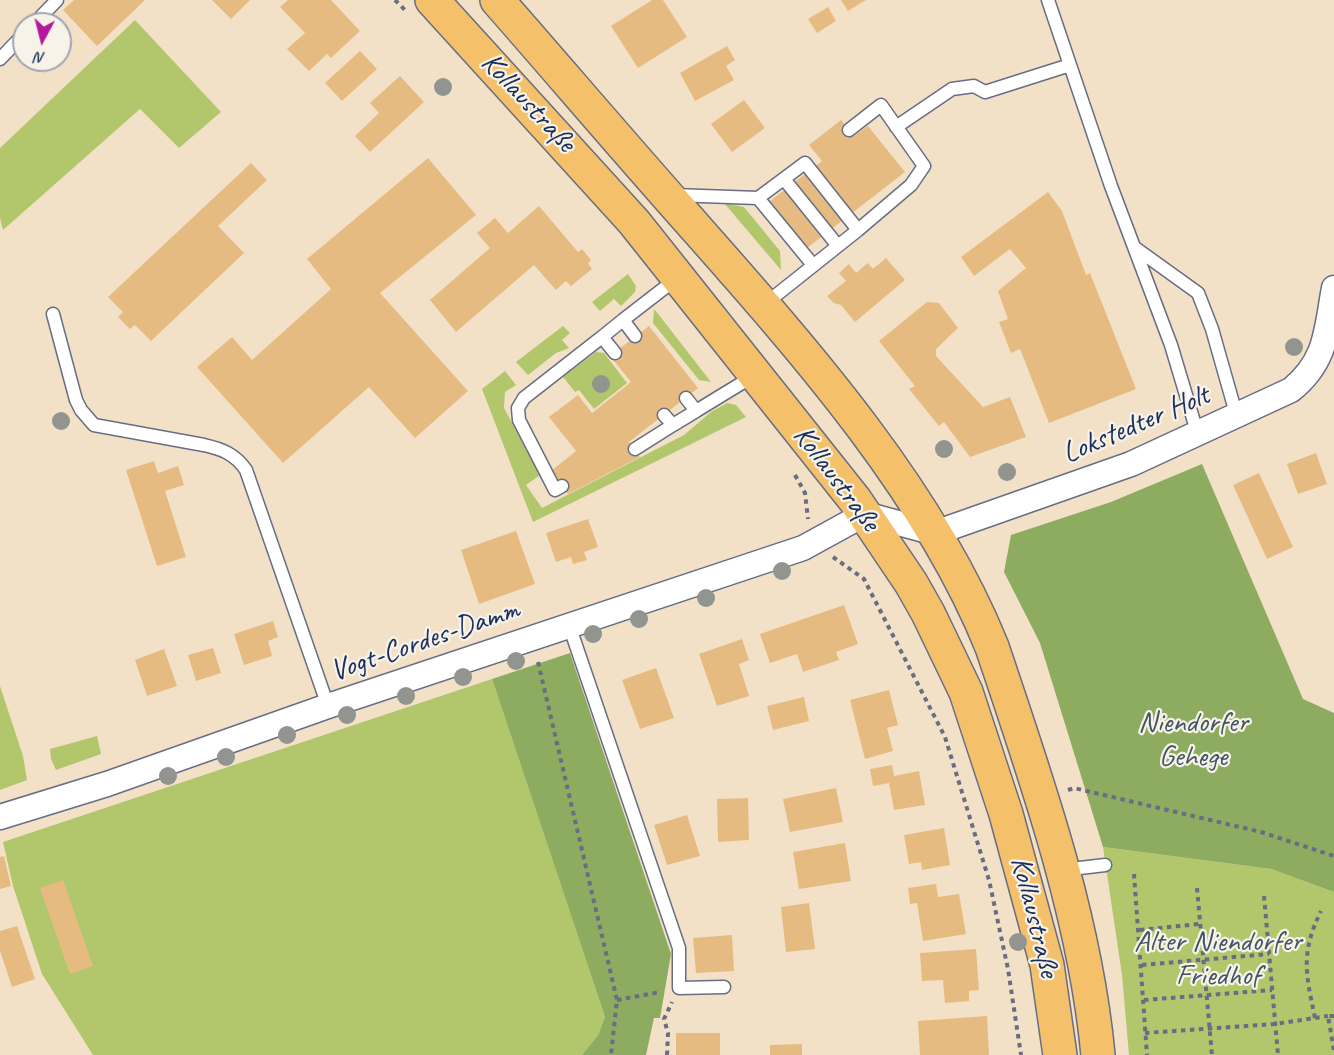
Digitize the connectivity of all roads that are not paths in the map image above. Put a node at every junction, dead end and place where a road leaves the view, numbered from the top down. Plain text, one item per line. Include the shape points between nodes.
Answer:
1 (57, 0) edge
2 (497, 0) edge
3 (1048, 0) edge
4 (422, 9) edge
5 (46, 12) edge
6 (12, 46) edge
7 (0, 59) edge
8 (1070, 64) junction
9 (896, 127) junction
10 (849, 130) dead end
11 (816, 154) dead end
12 (805, 162) junction
13 (784, 178) junction
14 (666, 194) junction
15 (758, 198) junction
16 (858, 230) junction
17 (838, 246) junction
18 (1133, 246) junction
19 (813, 265) junction
20 (677, 278) junction
21 (1334, 288) edge
22 (764, 305) junction
23 (53, 314) dead end
24 (623, 320) junction
25 (635, 336) dead end
26 (602, 337) junction
27 (1329, 344) edge
28 (615, 353) dead end
29 (756, 374) junction
30 (686, 398) dead end
31 (696, 411) junction
32 (664, 415) dead end
33 (1237, 417) junction
34 (673, 425) junction
35 (1198, 435) junction
36 (635, 449) dead end
37 (562, 486) dead end
38 (865, 514) junction
39 (935, 533) junction
40 (569, 625) junction
41 (328, 706) junction
42 (0, 817) edge
43 (1105, 865) dead end
44 (1062, 870) junction
45 (724, 987) dead end
46 (1060, 1055) edge
47 (1098, 1055) edge

1 - 5 lane
2 - 14 main road, Kollaustraße
3 - 8 lane
4 - 20 main road, Kollaustraße via 588,169
6 - 7 lane
8 - 9 lane via 985,92 974,86 952,89
8 - 18 lane
9 - 10 lane via 881,105
9 - 16 lane via 924,166 911,185
11 - 12 lane
12 - 13 lane
12 - 16 lane
13 - 15 lane
13 - 17 lane
14 - 15 lane
14 - 22 main road, Kollaustraße
15 - 19 lane
16 - 17 lane
17 - 19 lane
18 - 33 lane via 1198,293
18 - 35 lane via 1171,345
19 - 22 lane
20 - 24 lane
20 - 29 main road, Kollaustraße
21 - 27 street, Lokstedter Holt
22 - 39 main road, Kollaustraße via 873,444
23 - 41 lane via 76,400 94,425 222,449 241,462
24 - 25 lane
24 - 26 lane
26 - 28 lane
26 - 37 lane via 524,398 518,408 519,420 555,490
27 - 33 street, Lokstedter Holt via 1308,376 1291,390
29 - 31 lane
29 - 38 main road, Kollaustraße
30 - 31 lane
31 - 34 lane
32 - 34 lane
33 - 35 street, Lokstedter Holt
34 - 36 lane
35 - 39 street, Lokstedter Holt via 1121,468
38 - 39 street
38 - 40 street, Vogt-Cordes-Damm via 820,540 767,561
38 - 46 main road, Kollaustraße via 928,613 966,692 1033,908 1053,996
39 - 44 main road, Kollaustraße via 992,646
40 - 41 street, Vogt-Cordes-Damm
40 - 45 lane via 679,948 679,988
41 - 42 street, Vogt-Cordes-Damm via 107,784
43 - 44 lane
44 - 47 main road, Kollaustraße via 1088,980

